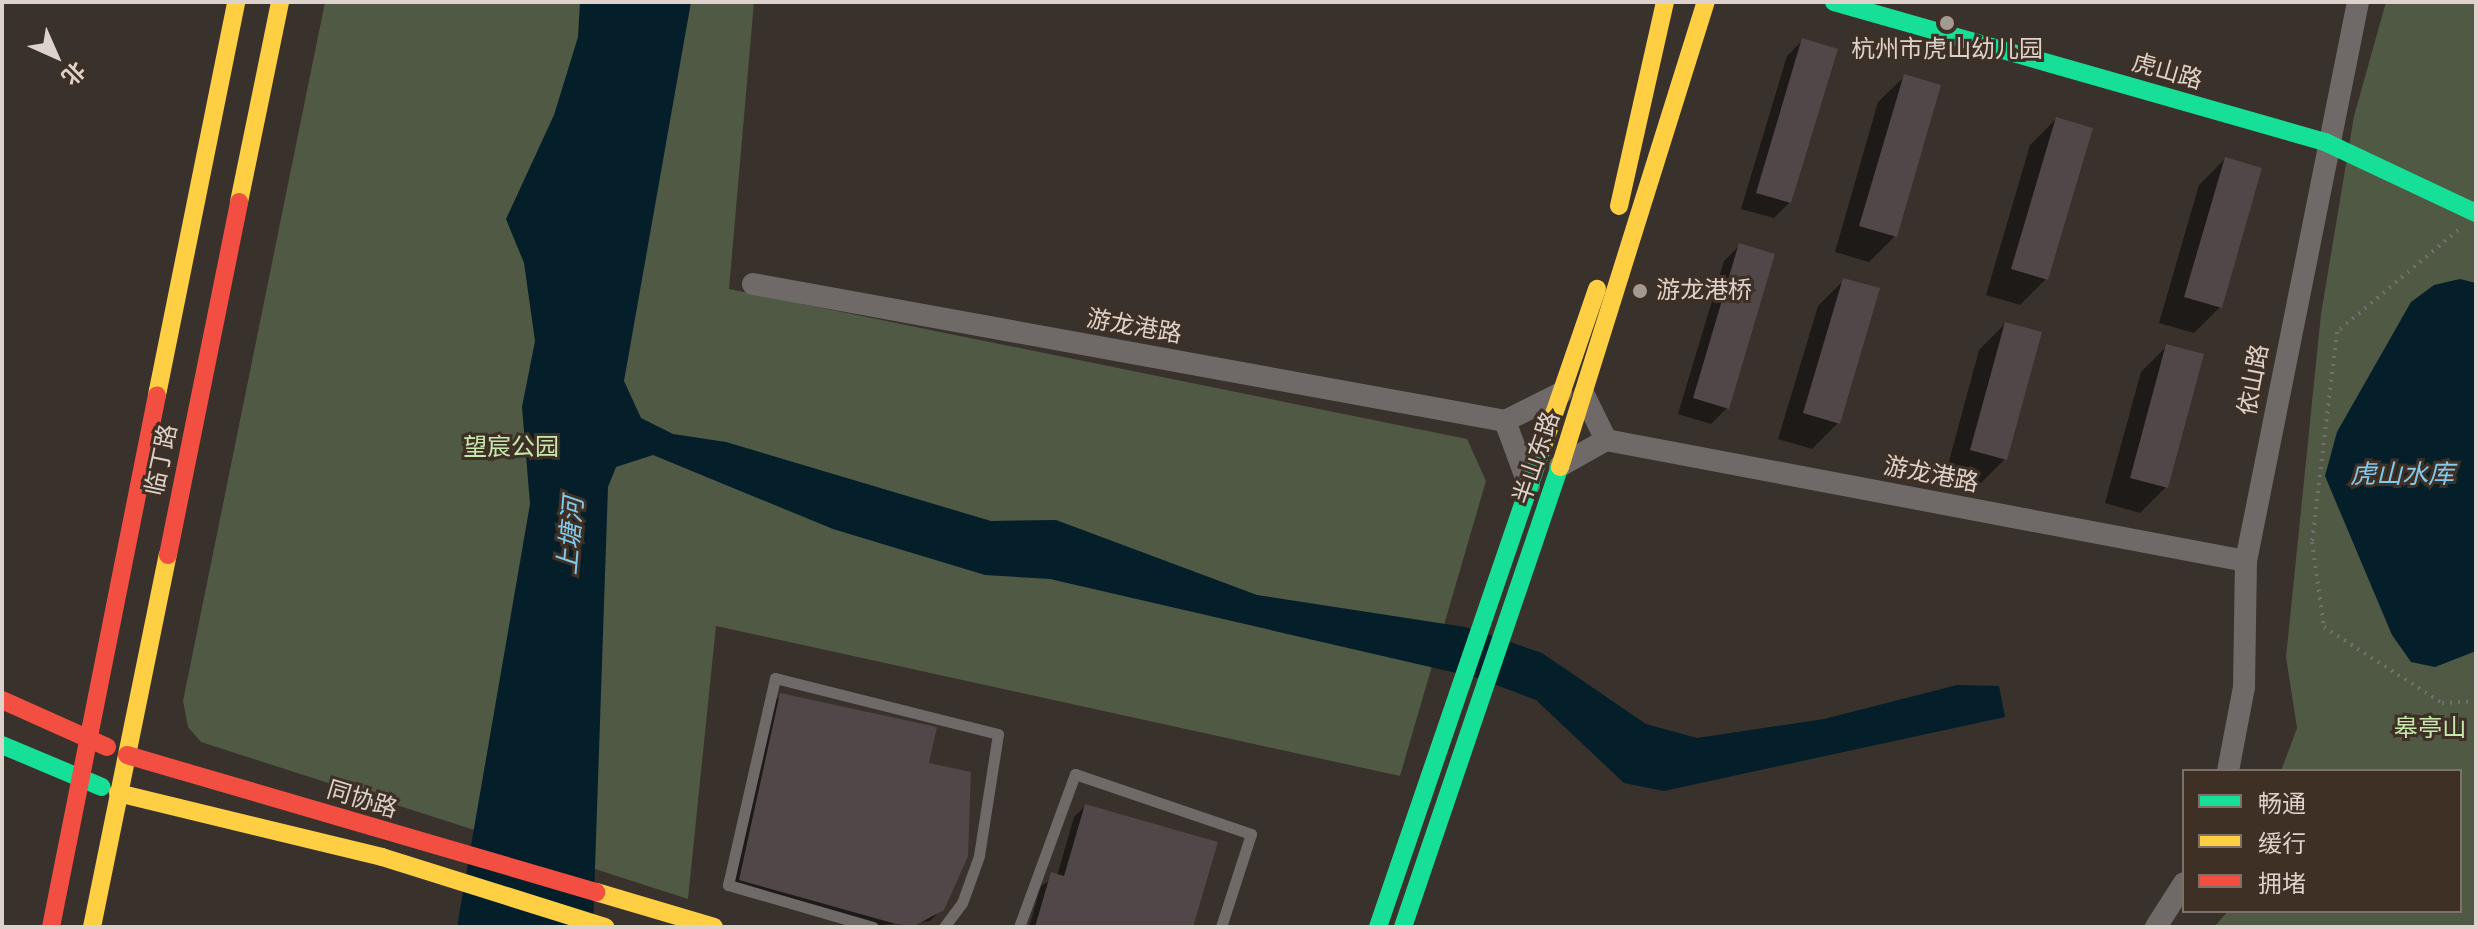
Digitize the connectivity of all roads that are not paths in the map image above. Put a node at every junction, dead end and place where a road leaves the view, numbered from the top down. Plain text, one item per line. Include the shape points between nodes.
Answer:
1 (236, 2) edge
2 (280, 2) edge
3 (1665, 2) edge
4 (1706, 2) edge
5 (1834, 2) edge
6 (2358, 2) edge
7 (2325, 142) junction
8 (2470, 219) edge
9 (753, 284) dead end
10 (1561, 393) junction
11 (1584, 395) junction
12 (1505, 421) junction
13 (1606, 440) junction
14 (1560, 466) junction
15 (1529, 486) junction
16 (2246, 561) junction
17 (2, 700) edge
18 (85, 738) junction
19 (2, 745) edge
20 (127, 755) junction
21 (2228, 769) edge
22 (79, 778) junction
23 (118, 793) junction
24 (2182, 886) edge
25 (51, 927) edge
26 (92, 927) edge
27 (605, 927) edge
28 (714, 927) edge
29 (873, 927) edge
30 (946, 927) edge
31 (1019, 927) edge
32 (1221, 927) edge
33 (1378, 927) edge
34 (1403, 927) edge
35 (2156, 927) edge

1 - 18 main road, 临丁路
2 - 20 main road, 临丁路
3 - 10 main road, 半山东路 via 1605,267
4 - 11 main road, 半山东路
5 - 7 main road, 虎山路
6 - 7 street, 依山路
7 - 8 main road, 虎山路
7 - 16 street, 依山路
9 - 12 street, 游龙港路
10 - 12 street
10 - 15 main road, 半山东路
11 - 13 street
11 - 14 main road, 半山东路
12 - 15 street
13 - 14 street
13 - 16 street, 游龙港路
14 - 34 main road, 半山东路
15 - 33 main road, 半山东路
16 - 21 street, 依山路 via 2244,687
17 - 18 main road, 同协路
18 - 20 main road, 同协路
18 - 22 main road, 临丁路
19 - 22 main road, 同协路
20 - 23 main road, 临丁路
20 - 28 main road, 同协路
22 - 23 main road, 同协路
22 - 25 main road, 临丁路
23 - 26 main road, 临丁路
23 - 27 main road, 同协路 via 382,857
24 - 35 street
29 - 30 lane via 728,885 775,678 998,734 979,856
31 - 32 lane via 1075,774 1251,834

